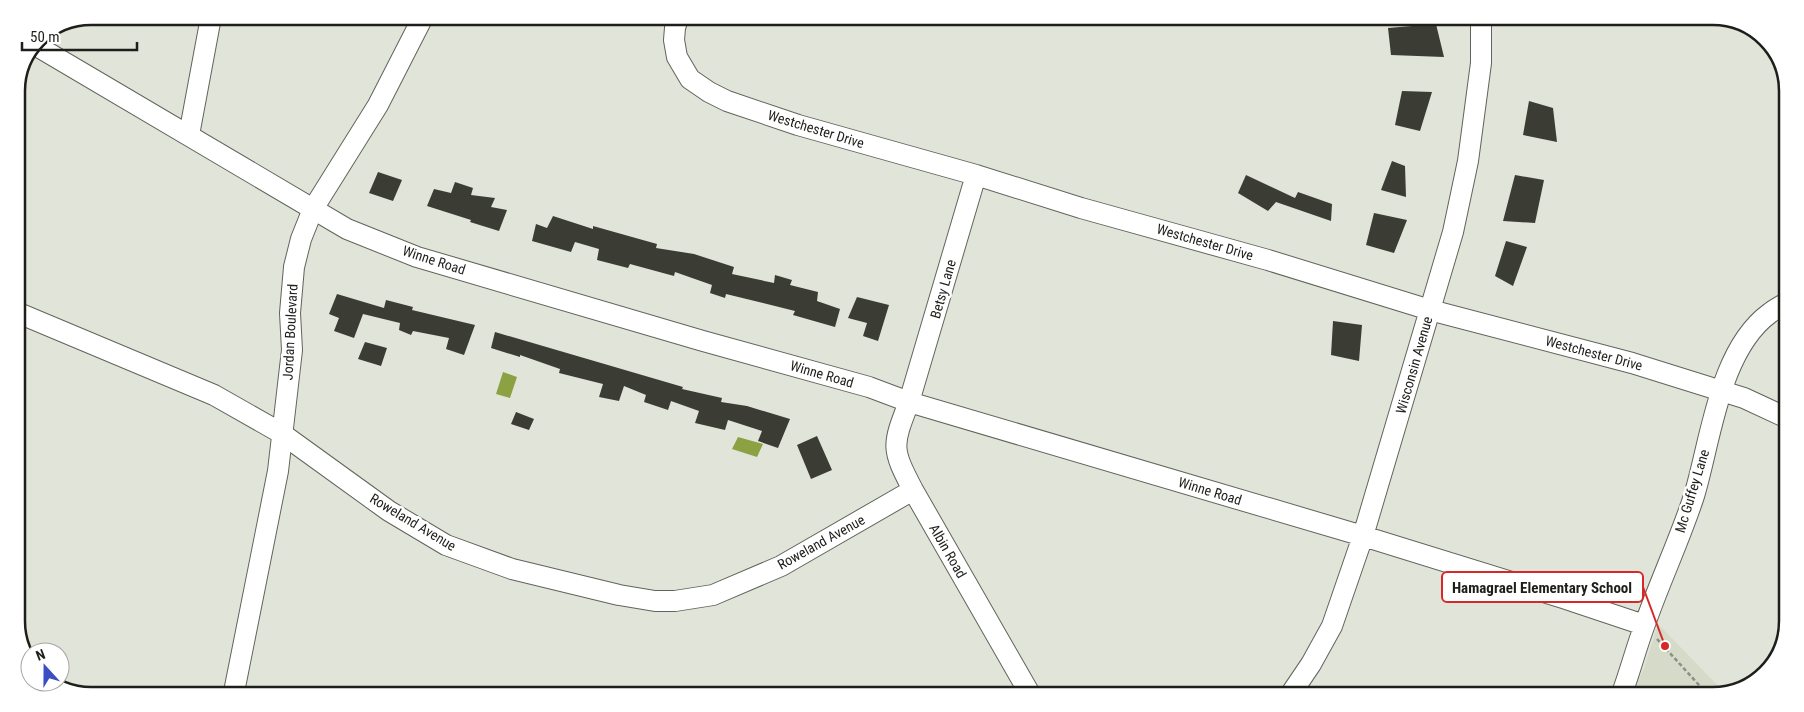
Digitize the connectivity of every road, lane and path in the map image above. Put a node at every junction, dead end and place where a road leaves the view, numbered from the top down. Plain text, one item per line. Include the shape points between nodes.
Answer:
1 (209, 25) edge
2 (419, 25) edge
3 (676, 25) edge
4 (1481, 25) edge
5 (41, 48) edge
6 (189, 135) junction
7 (976, 175) junction
8 (313, 209) junction
9 (1779, 307) edge
10 (1430, 310) junction
11 (25, 316) edge
12 (1720, 391) junction
13 (909, 402) junction
14 (1779, 414) edge
15 (281, 433) junction
16 (914, 490) junction
17 (1363, 536) junction
18 (1644, 625) junction
19 (238, 686) edge
20 (1026, 687) edge
21 (1295, 687) edge
22 (1624, 687) edge
23 (1701, 687) edge

1 - 6 street
2 - 8 street, Jordan Boulevard via 378,105
3 - 7 street, Westchester Drive via 674,40 678,57 690,79 727,101 798,125
4 - 10 street, Wisconsin Avenue via 1481,63 1468,161 1453,232
5 - 6 street, Winne Road
6 - 8 street, Winne Road
7 - 10 street, Westchester Drive
7 - 13 street, Betsy Lane
8 - 13 street, Winne Road via 347,229 417,257 869,387
8 - 15 street, Jordan Boulevard via 294,267 290,313 292,350
9 - 12 street, Mc Guffey Lane via 1754,328 1740,348
10 - 12 street, Westchester Drive via 1632,363
10 - 17 street, Wisconsin Avenue
11 - 15 street, Roweland Avenue via 214,395
12 - 14 street, Westchester Drive
12 - 18 street, Mc Guffey Lane via 1694,496
13 - 16 street, Albin Road via 895,448
13 - 17 street, Winne Road
15 - 16 street, Roweland Avenue via 389,511 446,545 512,569 655,601 713,596 780,566
15 - 19 street, Jordan Boulevard via 278,471
16 - 20 street, Albin Road
17 - 18 street, Winne Road
17 - 21 street, Wisconsin Avenue via 1332,626
18 - 22 street, Mc Guffey Lane
18 - 23 path

